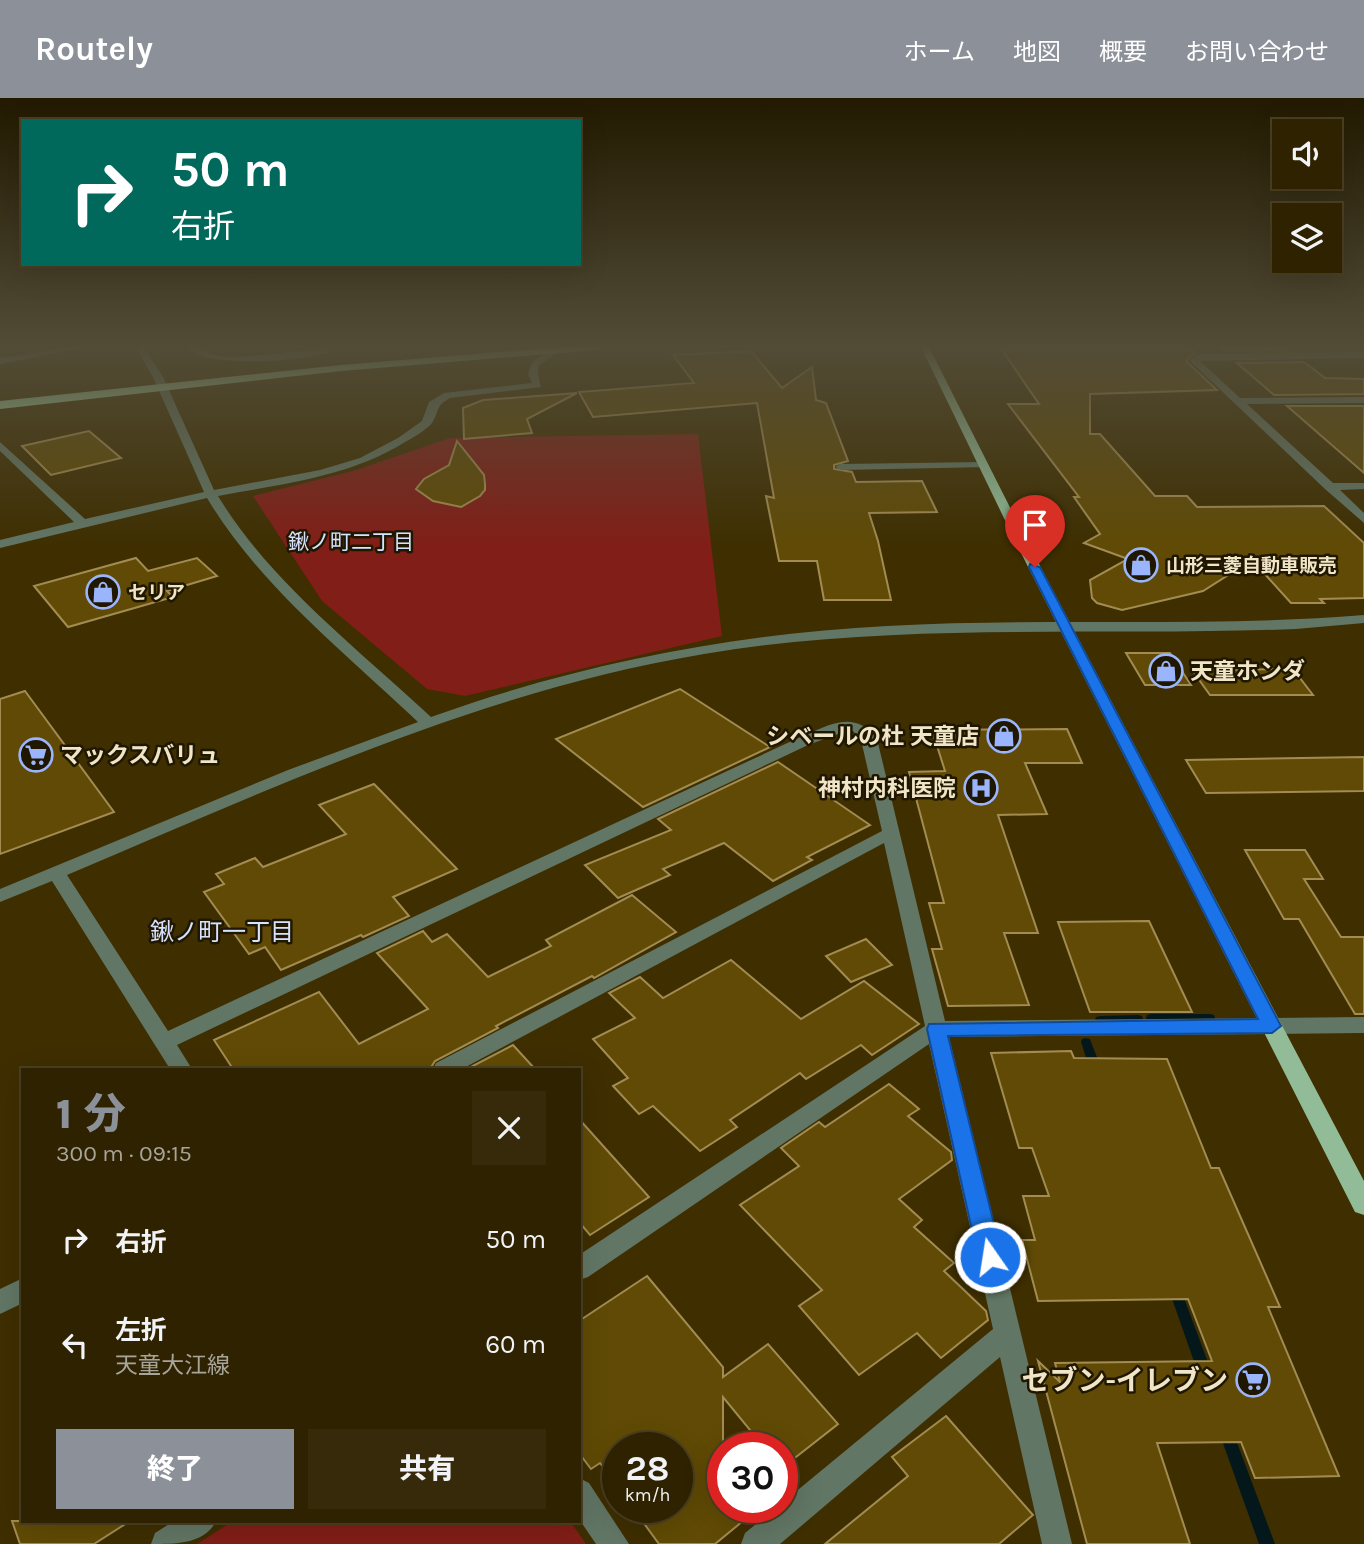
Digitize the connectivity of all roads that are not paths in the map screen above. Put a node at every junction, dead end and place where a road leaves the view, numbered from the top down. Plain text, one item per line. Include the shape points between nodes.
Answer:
1 (174, 414) edge
2 (430, 414) edge
3 (958, 414) edge
4 (1252, 414) edge
5 (0, 445) edge
6 (983, 465) junction
7 (841, 467) dead end
8 (1329, 486) junction
9 (1364, 486) edge
10 (210, 493) junction
11 (1364, 519) edge
12 (82, 523) junction
13 (0, 544) edge
14 (1364, 619) edge
15 (1066, 625) junction
16 (428, 723) junction
17 (890, 834) junction
18 (56, 873) junction
19 (0, 896) edge
20 (1272, 1026) junction
21 (1364, 1026) edge
22 (936, 1029) junction
23 (163, 1042) junction
24 (180, 1068) edge
25 (446, 1068) edge
26 (1364, 1205) edge
27 (581, 1268) edge
28 (21, 1291) edge
29 (0, 1302) edge
30 (1008, 1333) junction
31 (581, 1496) edge
32 (198, 1523) edge
33 (166, 1544) edge
34 (614, 1544) edge
35 (757, 1544) edge
36 (1056, 1544) edge

1 - 10 street
2 - 10 street via 427,422 402,440 364,460 322,473
3 - 6 main road
4 - 8 street
5 - 12 street
6 - 7 street
6 - 15 main road
8 - 9 street
8 - 11 street
10 - 12 street
10 - 16 street via 234,533 270,573
12 - 13 street
14 - 15 street via 1310,625
15 - 16 street via 838,633 696,652 575,677
15 - 20 main road
16 - 18 street
17 - 22 street
17 - 23 street via 869,739 863,730 844,726
17 - 25 street
18 - 19 street
18 - 23 street
20 - 21 street
20 - 22 street
20 - 26 main road
22 - 27 street
22 - 30 street
23 - 24 street
28 - 29 street
30 - 35 street
30 - 36 street
31 - 34 street
32 - 33 street

